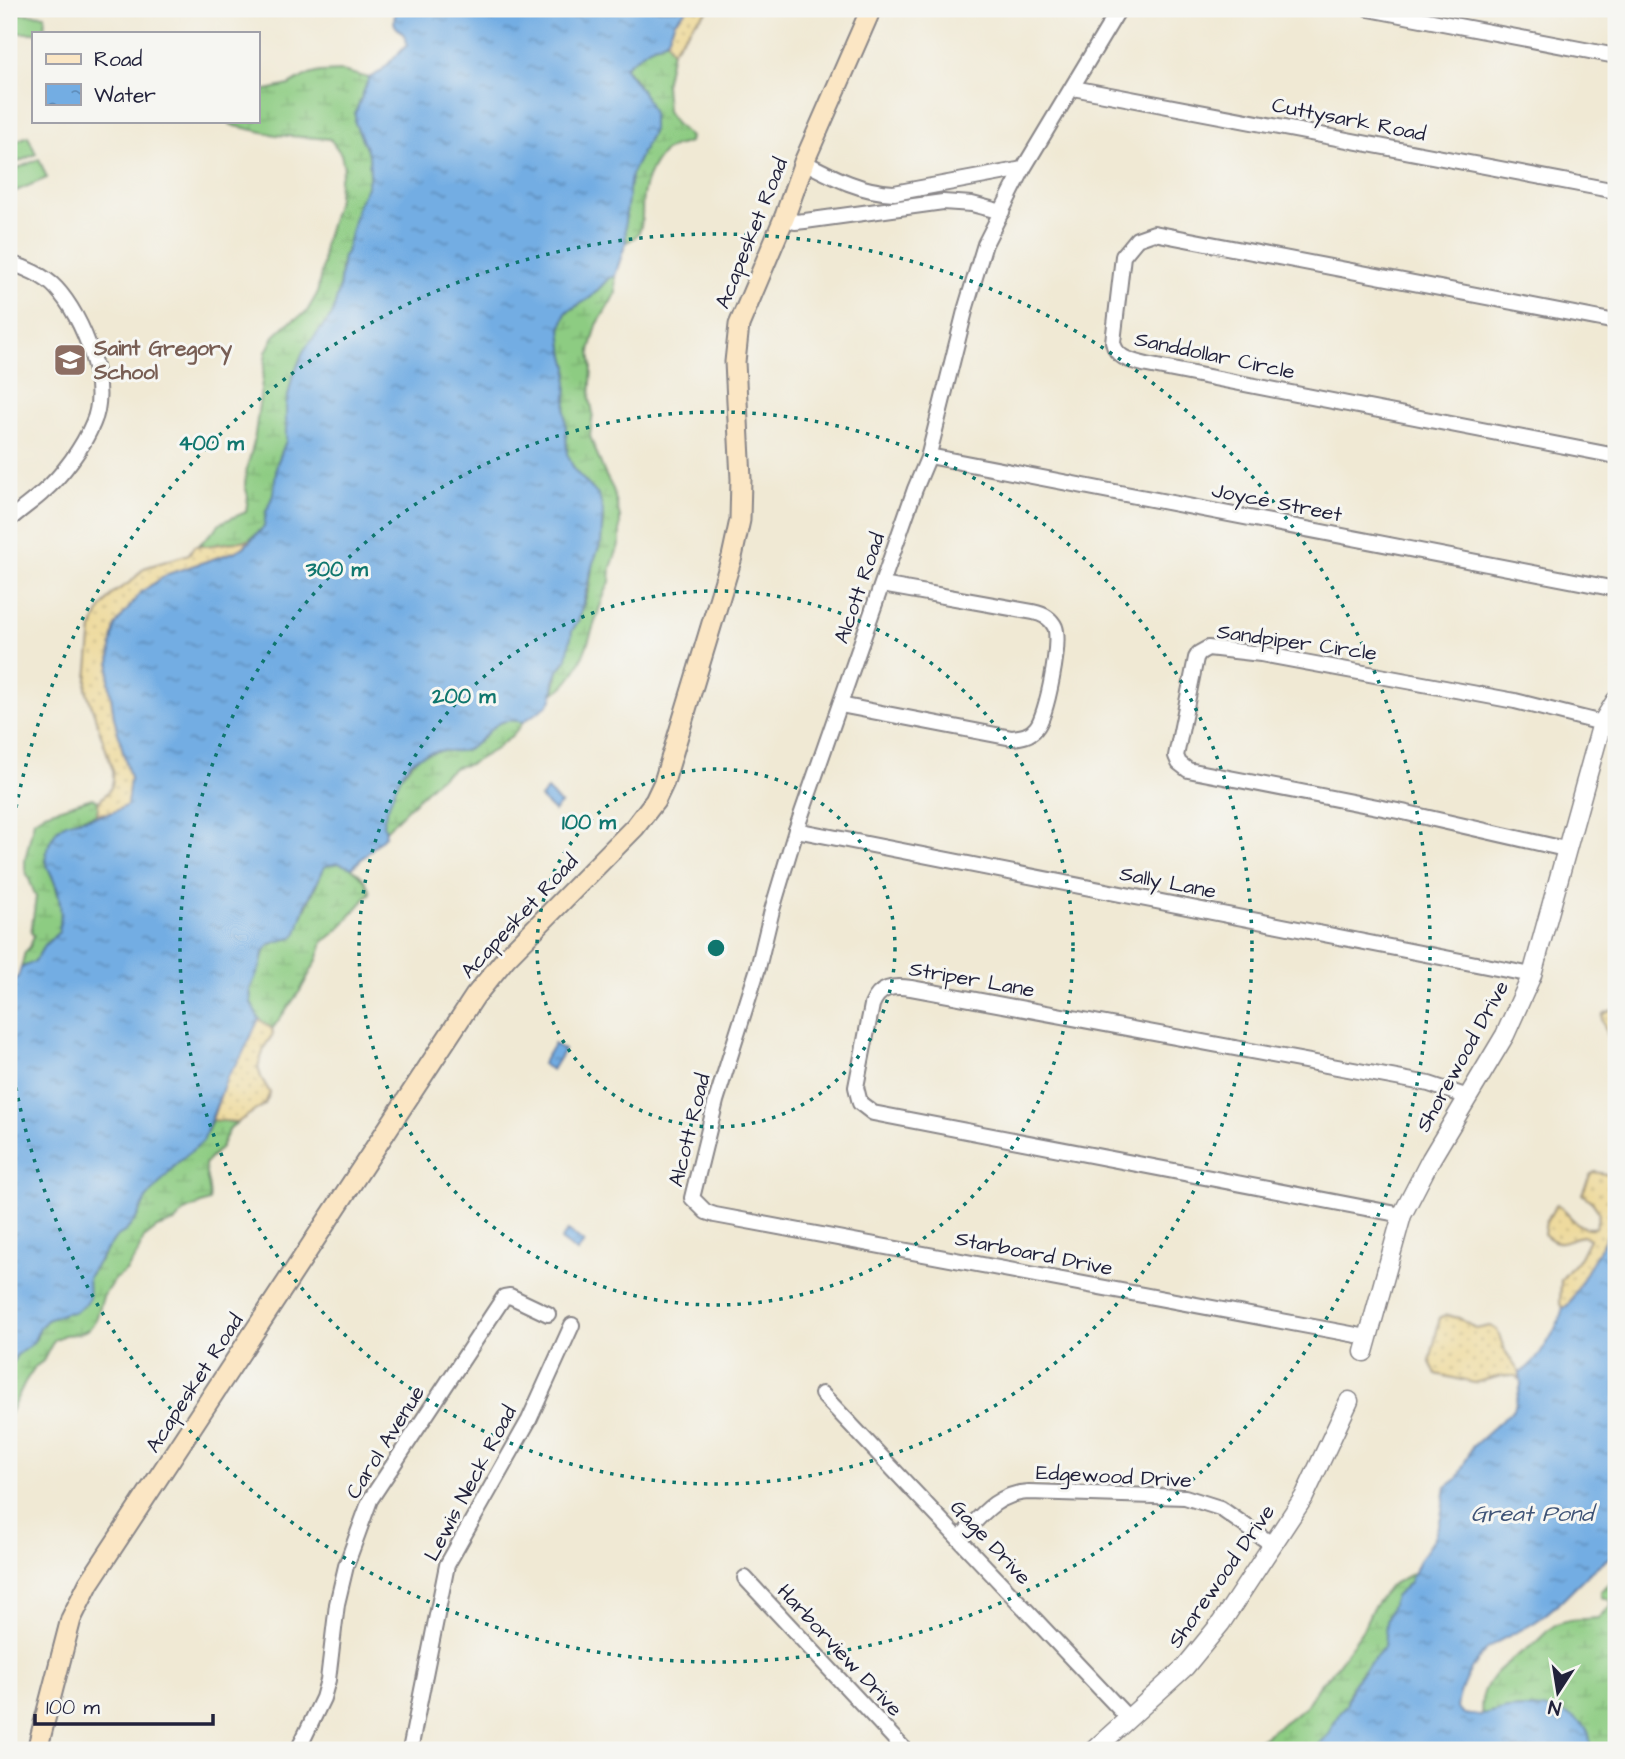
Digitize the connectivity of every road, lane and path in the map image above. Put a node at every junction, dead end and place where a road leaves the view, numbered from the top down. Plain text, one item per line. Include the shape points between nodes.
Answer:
1 (872, 9) edge
2 (1119, 9) edge
3 (1369, 9) edge
4 (1616, 56) edge
5 (1073, 88) junction
6 (804, 162) junction
7 (1023, 169) junction
8 (1616, 191) edge
9 (1002, 212) junction
10 (785, 216) junction
11 (9, 263) edge
12 (1616, 322) edge
13 (929, 456) junction
14 (1616, 456) edge
15 (9, 520) edge
16 (882, 585) junction
17 (1616, 589) edge
18 (1616, 699) edge
19 (840, 705) junction
20 (1602, 723) junction
21 (796, 830) junction
22 (1565, 849) junction
23 (1532, 975) junction
24 (1468, 1097) junction
25 (695, 1203) joint
26 (1402, 1214) junction
27 (548, 1314) dead end
28 (572, 1325) dead end
29 (1366, 1344) joint
30 (822, 1394) dead end
31 (1349, 1401) dead end
32 (959, 1539) junction
33 (1273, 1545) junction
34 (745, 1578) dead end
35 (1129, 1719) junction
36 (37, 1750) edge
37 (298, 1750) edge
38 (410, 1750) edge
39 (905, 1750) edge
40 (1094, 1750) edge

1 - 6 main road, Acapesket Road
2 - 5 street, Alcott Road
3 - 4 street
5 - 7 street, Alcott Road
5 - 8 street, Cuttysark Road
6 - 7 street via 836,178 894,193
6 - 10 main road, Acapesket Road
7 - 9 street, Alcott Road
9 - 10 street via 943,202 795,222
9 - 13 street, Alcott Road via 985,244 973,283
10 - 36 main road, Acapesket Road via 738,325 740,520 733,557 660,792 635,827 506,958 475,996 89,1583 71,1619
11 - 15 street via 43,277 64,297 77,318 99,390 93,422 80,446 44,491
12 - 14 street, Sanddollar Circle via 1154,233 1137,239 1123,256 1113,342 1122,358 1147,365
13 - 16 street, Alcott Road
13 - 17 street, Joyce Street
16 - 19 street, Alcott Road
16 - 19 street via 1034,612 1052,621 1058,638 1043,715 1027,736 1012,738
18 - 20 street, Shorewood Drive
19 - 21 street, Alcott Road
20 - 22 street, Shorewood Drive
20 - 22 street, Sandpiper Circle via 1515,701 1261,654 1208,648 1196,658 1176,756 1188,770
21 - 23 street, Sally Lane
21 - 25 street, Alcott Road via 716,1101 691,1196
22 - 23 street, Shorewood Drive
23 - 24 street, Shorewood Drive via 1505,1035
24 - 26 street, Shorewood Drive
24 - 26 street, Striper Lane via 1429,1084 911,988 891,987 876,995 856,1087 860,1103 873,1112
25 - 29 street, Starboard Drive via 715,1215
26 - 29 street, Shorewood Drive
27 - 37 street, Carol Avenue via 504,1297 370,1500 346,1566 323,1698
28 - 38 street, Lewis Neck Road via 529,1420 447,1565
30 - 32 street, Gage Drive
31 - 33 street, Shorewood Drive via 1304,1497
32 - 33 street, Edgewood Drive via 997,1501 1029,1492 1185,1497 1220,1508
32 - 35 street, Gage Drive
33 - 35 street, Shorewood Drive via 1185,1667
34 - 39 street, Harborview Drive
35 - 40 street, Shorewood Drive

